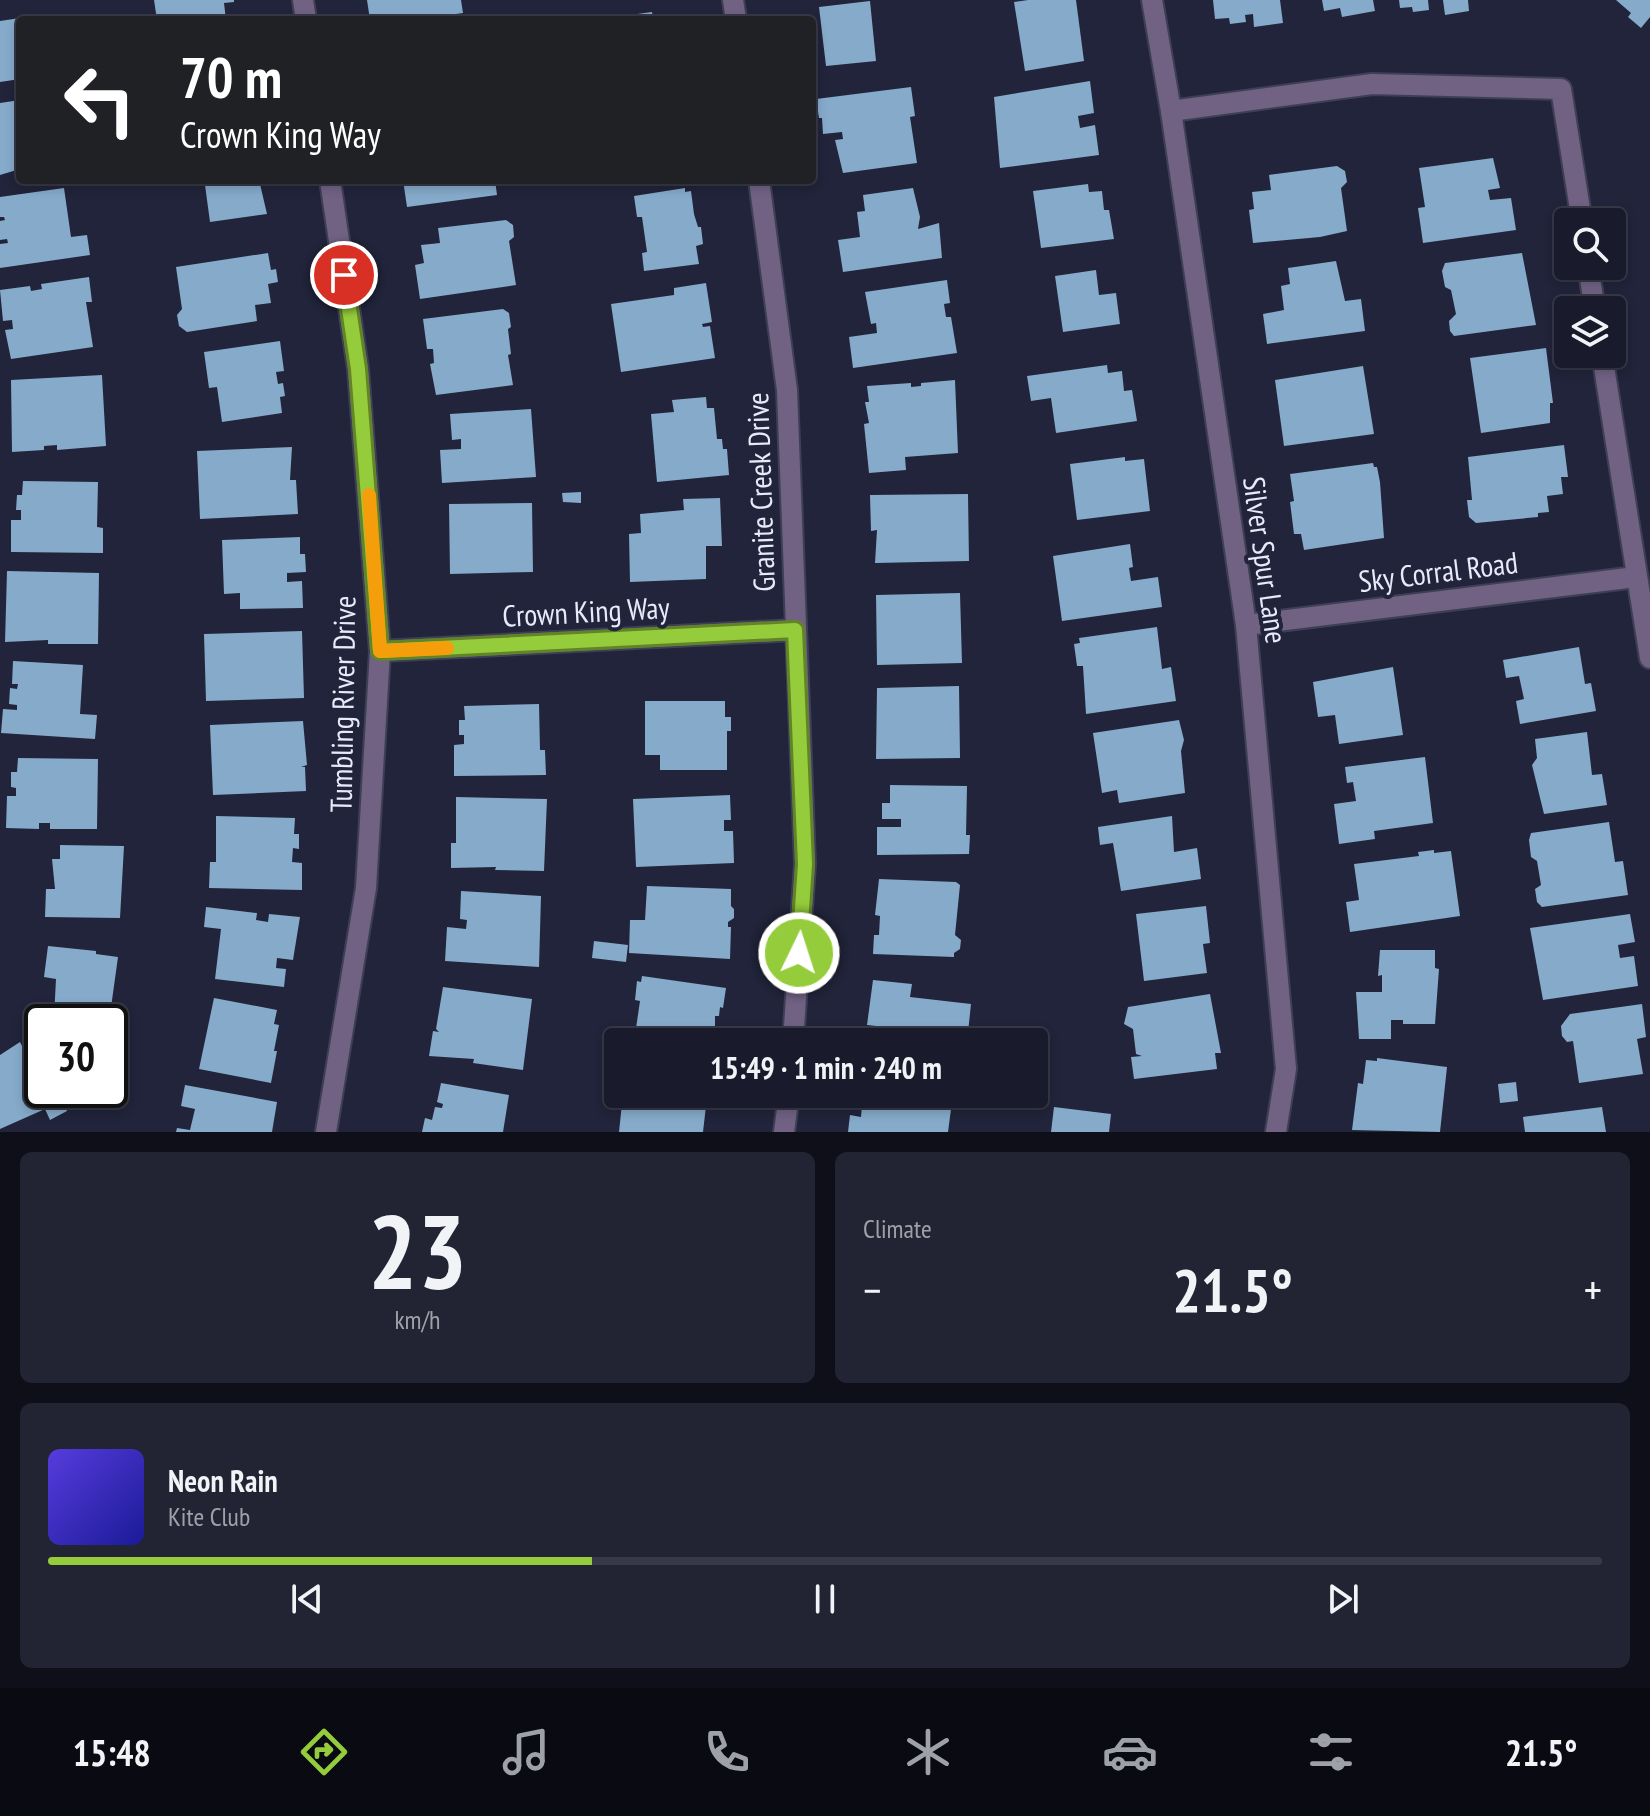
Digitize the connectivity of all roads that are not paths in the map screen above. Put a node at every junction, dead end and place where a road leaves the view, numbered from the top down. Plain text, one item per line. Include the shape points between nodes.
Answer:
1 (1152, 0) edge
2 (1171, 111) junction
3 (331, 184) edge
4 (760, 184) edge
5 (1580, 208) edge
6 (1604, 368) edge
7 (1636, 577) junction
8 (1246, 625) junction
9 (795, 630) junction
10 (380, 651) junction
11 (1650, 658) edge
12 (794, 1028) edge
13 (787, 1108) edge
14 (326, 1132) edge
15 (784, 1132) edge
16 (1276, 1132) edge

1 - 2 street, Silver Spur Lane
2 - 5 street via 1372,84 1561,89
2 - 8 street, Silver Spur Lane
3 - 10 street, Tumbling River Drive via 358,369
4 - 9 street, Granite Creek Drive via 787,390
6 - 7 street
7 - 8 street, Sky Corral Road
7 - 11 street
8 - 16 street, Silver Spur Lane via 1286,1069
9 - 10 street, Crown King Way
9 - 12 street, Granite Creek Drive via 805,864
10 - 14 street, Tumbling River Drive via 366,888
13 - 15 street

